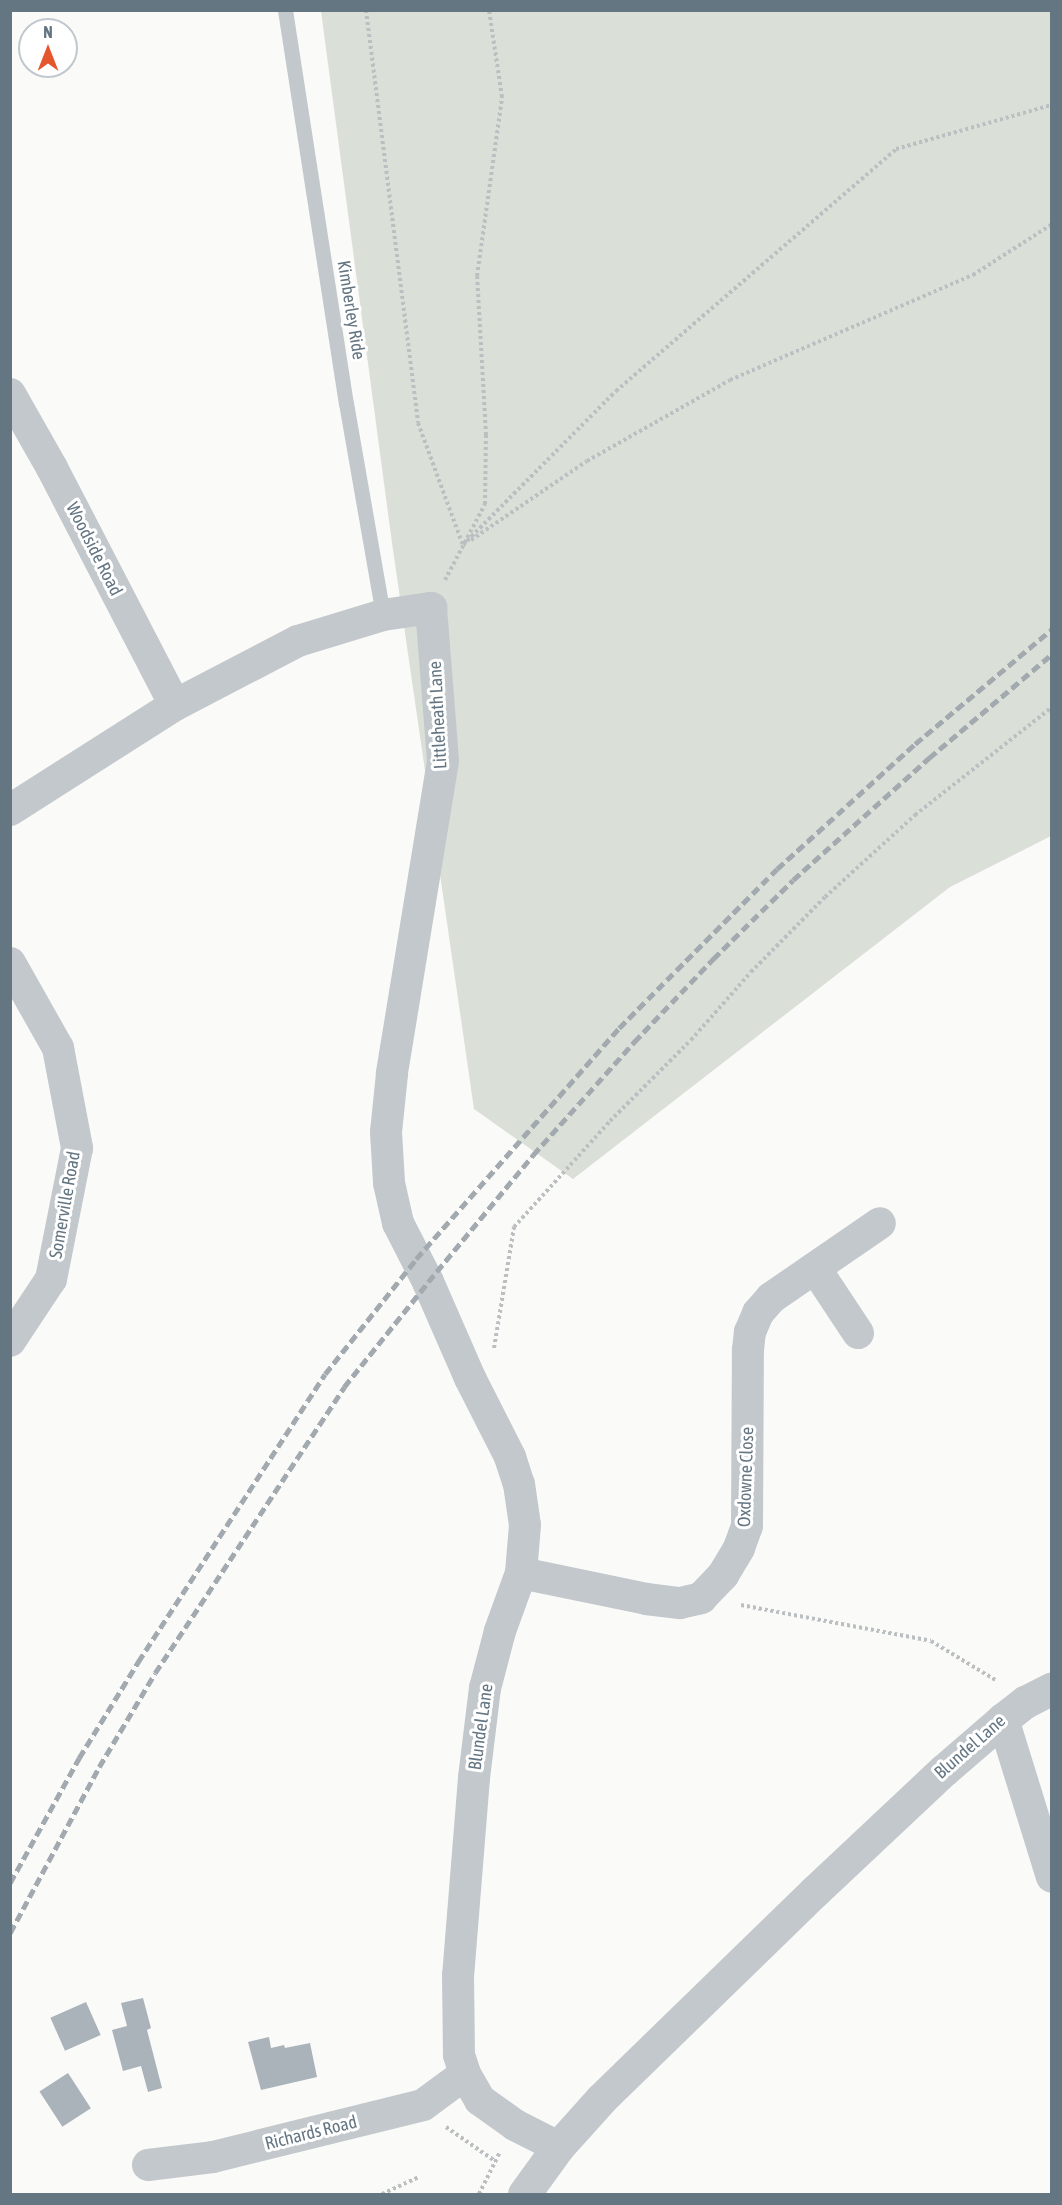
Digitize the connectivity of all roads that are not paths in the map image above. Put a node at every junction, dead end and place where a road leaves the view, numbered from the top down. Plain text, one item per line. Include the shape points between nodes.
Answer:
1 (285, 10) edge
2 (10, 394) edge
3 (383, 615) junction
4 (175, 705) junction
5 (10, 810) edge
6 (10, 963) edge
7 (880, 1223) dead end
8 (815, 1268) junction
9 (428, 1282) joint
10 (858, 1333) dead end
11 (10, 1341) edge
12 (521, 1573) junction
13 (1026, 1703) edge
14 (1052, 1877) edge
15 (465, 2074) junction
16 (558, 2147) junction
17 (148, 2165) dead end
18 (524, 2194) edge

1 - 3 lane, Kimberley Ride
2 - 4 street, Woodside Road
3 - 4 street via 298,641
3 - 9 street, Littleheath Lane via 431,608 443,761 386,1132 388,1183 398,1223
4 - 5 street
6 - 11 street, Somerville Road via 58,1048 77,1148 51,1279
7 - 8 street, Oxdowne Close
8 - 10 street
8 - 12 street, Oxdowne Close via 771,1298 758,1313 750,1332 747,1526 723,1575 701,1598 680,1603 646,1599
9 - 12 street, Blundel Lane via 519,1484 525,1525
12 - 15 street, Blundel Lane via 485,1688 474,1778 458,1975 459,2055
13 - 14 street
13 - 16 street, Blundel Lane via 936,1776 601,2099
15 - 16 street, Blundel Lane via 480,2100 515,2125
15 - 17 street, Richards Road via 423,2105 213,2157
16 - 18 street, Blundel Lane

